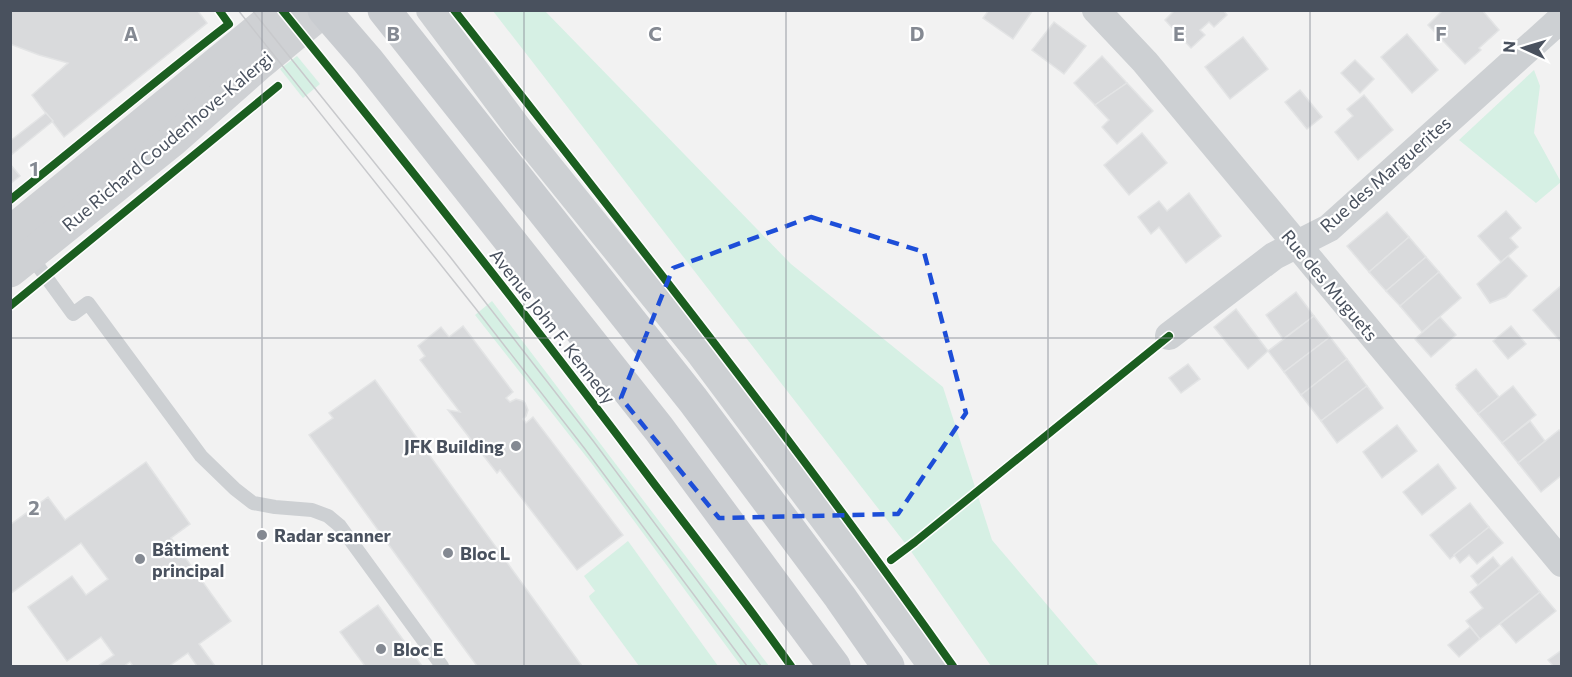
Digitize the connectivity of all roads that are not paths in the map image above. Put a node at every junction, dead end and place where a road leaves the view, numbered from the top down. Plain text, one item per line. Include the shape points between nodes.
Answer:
1 (282, 10) edge
2 (384, 10) edge
3 (430, 10) edge
4 (1096, 10) edge
5 (324, 11) edge
6 (1562, 18) edge
7 (1296, 244) junction
8 (18, 246) edge
9 (1168, 336) dead end
10 (1562, 563) edge
11 (442, 666) edge
12 (834, 666) edge
13 (888, 666) edge
14 (932, 666) edge

1 - 8 street, Rue Richard Coudenhove-Kalergi
2 - 13 main road via 693,400
3 - 14 street via 518,128 701,355
4 - 7 street, Rue des Muguets via 1145,62
5 - 8 street, Rue Richard Coudenhove-Kalergi via 173,140
5 - 12 main road, Avenue John F. Kennedy via 659,429
6 - 7 street, Rue des Marguerites via 1329,228
7 - 9 street, Rue des Marguerites via 1274,256
7 - 10 street, Rue des Muguets
8 - 11 lane via 73,314 88,303 201,456 235,489 253,503 312,510 340,526

